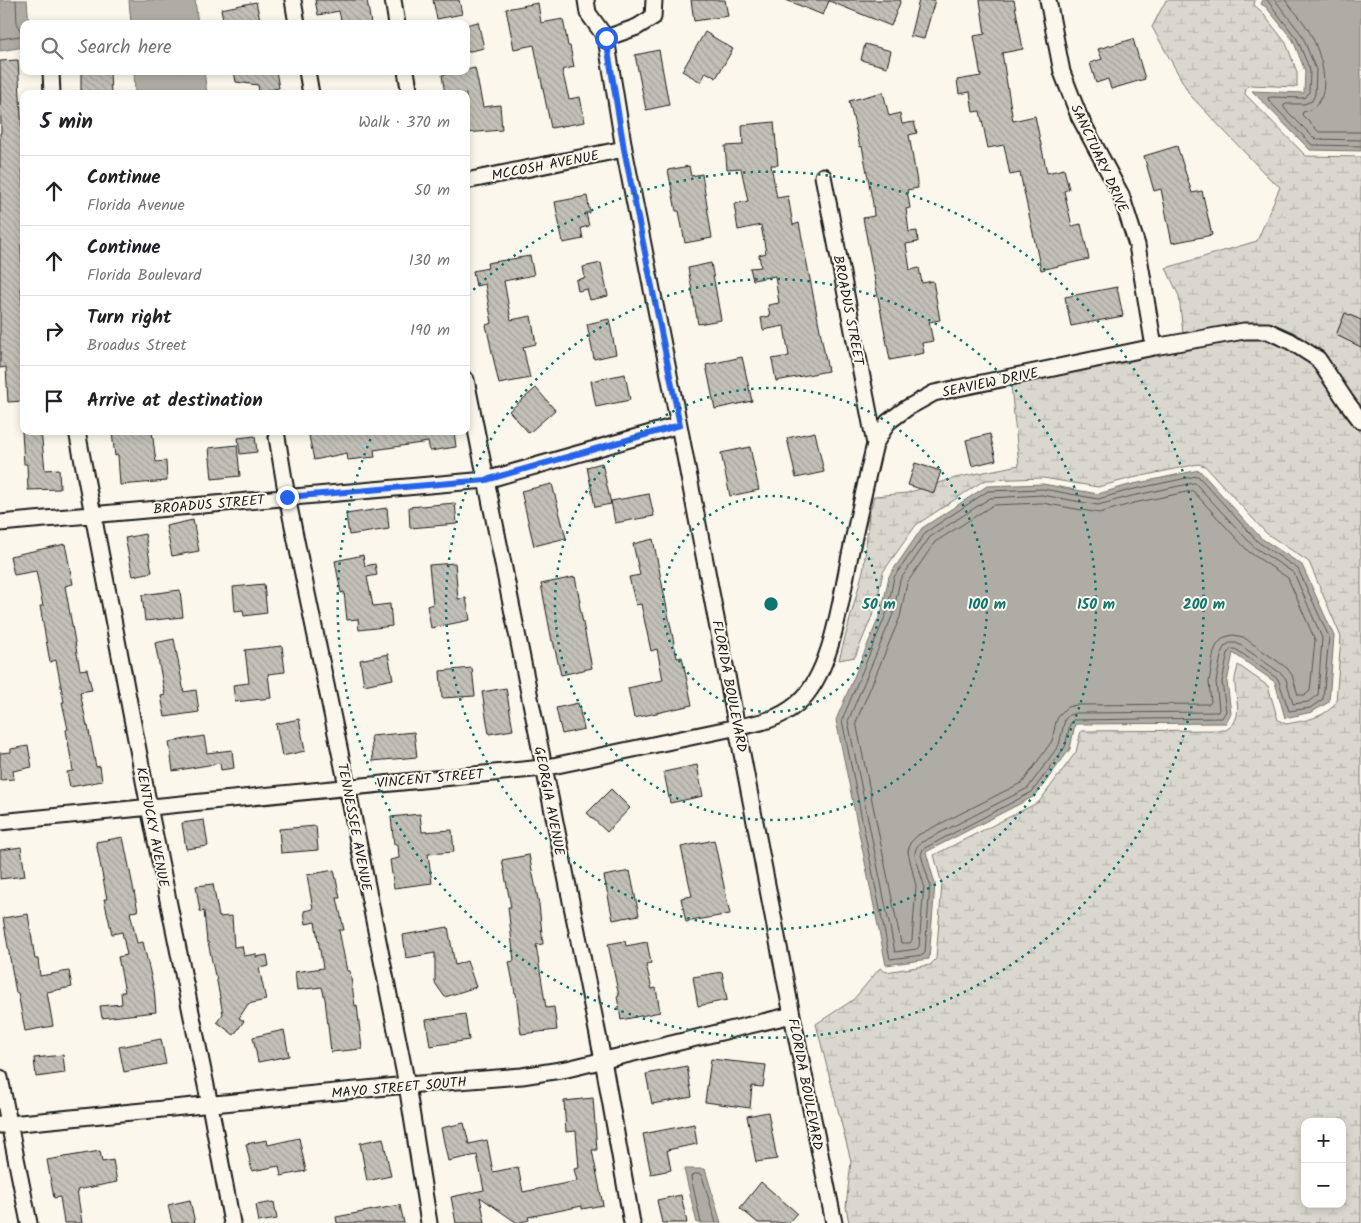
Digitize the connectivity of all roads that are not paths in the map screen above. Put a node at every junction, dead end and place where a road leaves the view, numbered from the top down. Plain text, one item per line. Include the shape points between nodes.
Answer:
1 (293, 0) edge
2 (393, 0) edge
3 (586, 0) edge
4 (654, 0) edge
5 (1048, 0) edge
6 (297, 20) edge
7 (396, 20) edge
8 (606, 38) junction
9 (51, 75) edge
10 (308, 75) edge
11 (407, 75) edge
12 (52, 90) edge
13 (310, 90) edge
14 (409, 90) edge
15 (624, 149) junction
16 (823, 176) dead end
17 (470, 180) edge
18 (1154, 347) junction
19 (470, 400) edge
20 (1361, 421) edge
21 (680, 425) junction
22 (78, 435) edge
23 (277, 435) edge
24 (875, 444) junction
25 (486, 480) junction
26 (287, 497) junction
27 (94, 515) junction
28 (0, 523) edge
29 (738, 727) junction
30 (543, 768) junction
31 (347, 786) junction
32 (149, 807) junction
33 (0, 822) edge
34 (792, 1015) junction
35 (603, 1060) junction
36 (0, 1078) edge
37 (407, 1086) junction
38 (210, 1105) junction
39 (4, 1124) edge
40 (30, 1223) edge
41 (232, 1223) edge
42 (429, 1223) edge
43 (632, 1223) edge
44 (834, 1223) edge

1 - 6 street
2 - 7 street
3 - 8 street via 588,12
4 - 8 street via 653,17 637,27
5 - 18 street, SANCTUARY DRIVE via 1062,72 1080,116 1121,195 1138,245
8 - 15 street, FLORIDA BOULEVARD
9 - 12 street
10 - 13 street
11 - 14 street
15 - 17 street, MCCOSH AVENUE
15 - 21 street, FLORIDA BOULEVARD
16 - 24 street, BROADUS STREET
18 - 20 street, SEAVIEW DRIVE via 1244,331 1268,331 1318,360
18 - 24 street, SEAVIEW DRIVE via 934,393 888,422
19 - 25 street, GEORGIA AVENUE
21 - 25 street, BROADUS STREET
21 - 29 street, FLORIDA BOULEVARD
22 - 27 street, KENTUCKY AVENUE
23 - 26 street, TENNESSEE AVENUE
24 - 29 street, SEAVIEW DRIVE via 830,649 815,682 798,703 778,717
25 - 26 street, BROADUS STREET
25 - 30 street, GEORGIA AVENUE
26 - 27 street, BROADUS STREET
26 - 31 street, TENNESSEE AVENUE
27 - 28 street, BROADUS STREET
27 - 32 street, KENTUCKY AVENUE
29 - 30 street, VINCENT STREET
29 - 34 street, FLORIDA BOULEVARD
30 - 31 street, VINCENT STREET
30 - 35 street, GEORGIA AVENUE
31 - 32 street, VINCENT STREET
31 - 37 street, TENNESSEE AVENUE
32 - 33 street, VINCENT STREET
32 - 38 street, KENTUCKY AVENUE
34 - 35 street, MAYO STREET SOUTH
34 - 44 street, FLORIDA BOULEVARD
35 - 37 street, MAYO STREET SOUTH via 522,1076
35 - 43 street, GEORGIA AVENUE
36 - 39 street
37 - 38 street, MAYO STREET SOUTH
37 - 42 street, TENNESSEE AVENUE
38 - 39 street, MAYO STREET SOUTH
38 - 41 street, KENTUCKY AVENUE
39 - 40 street

